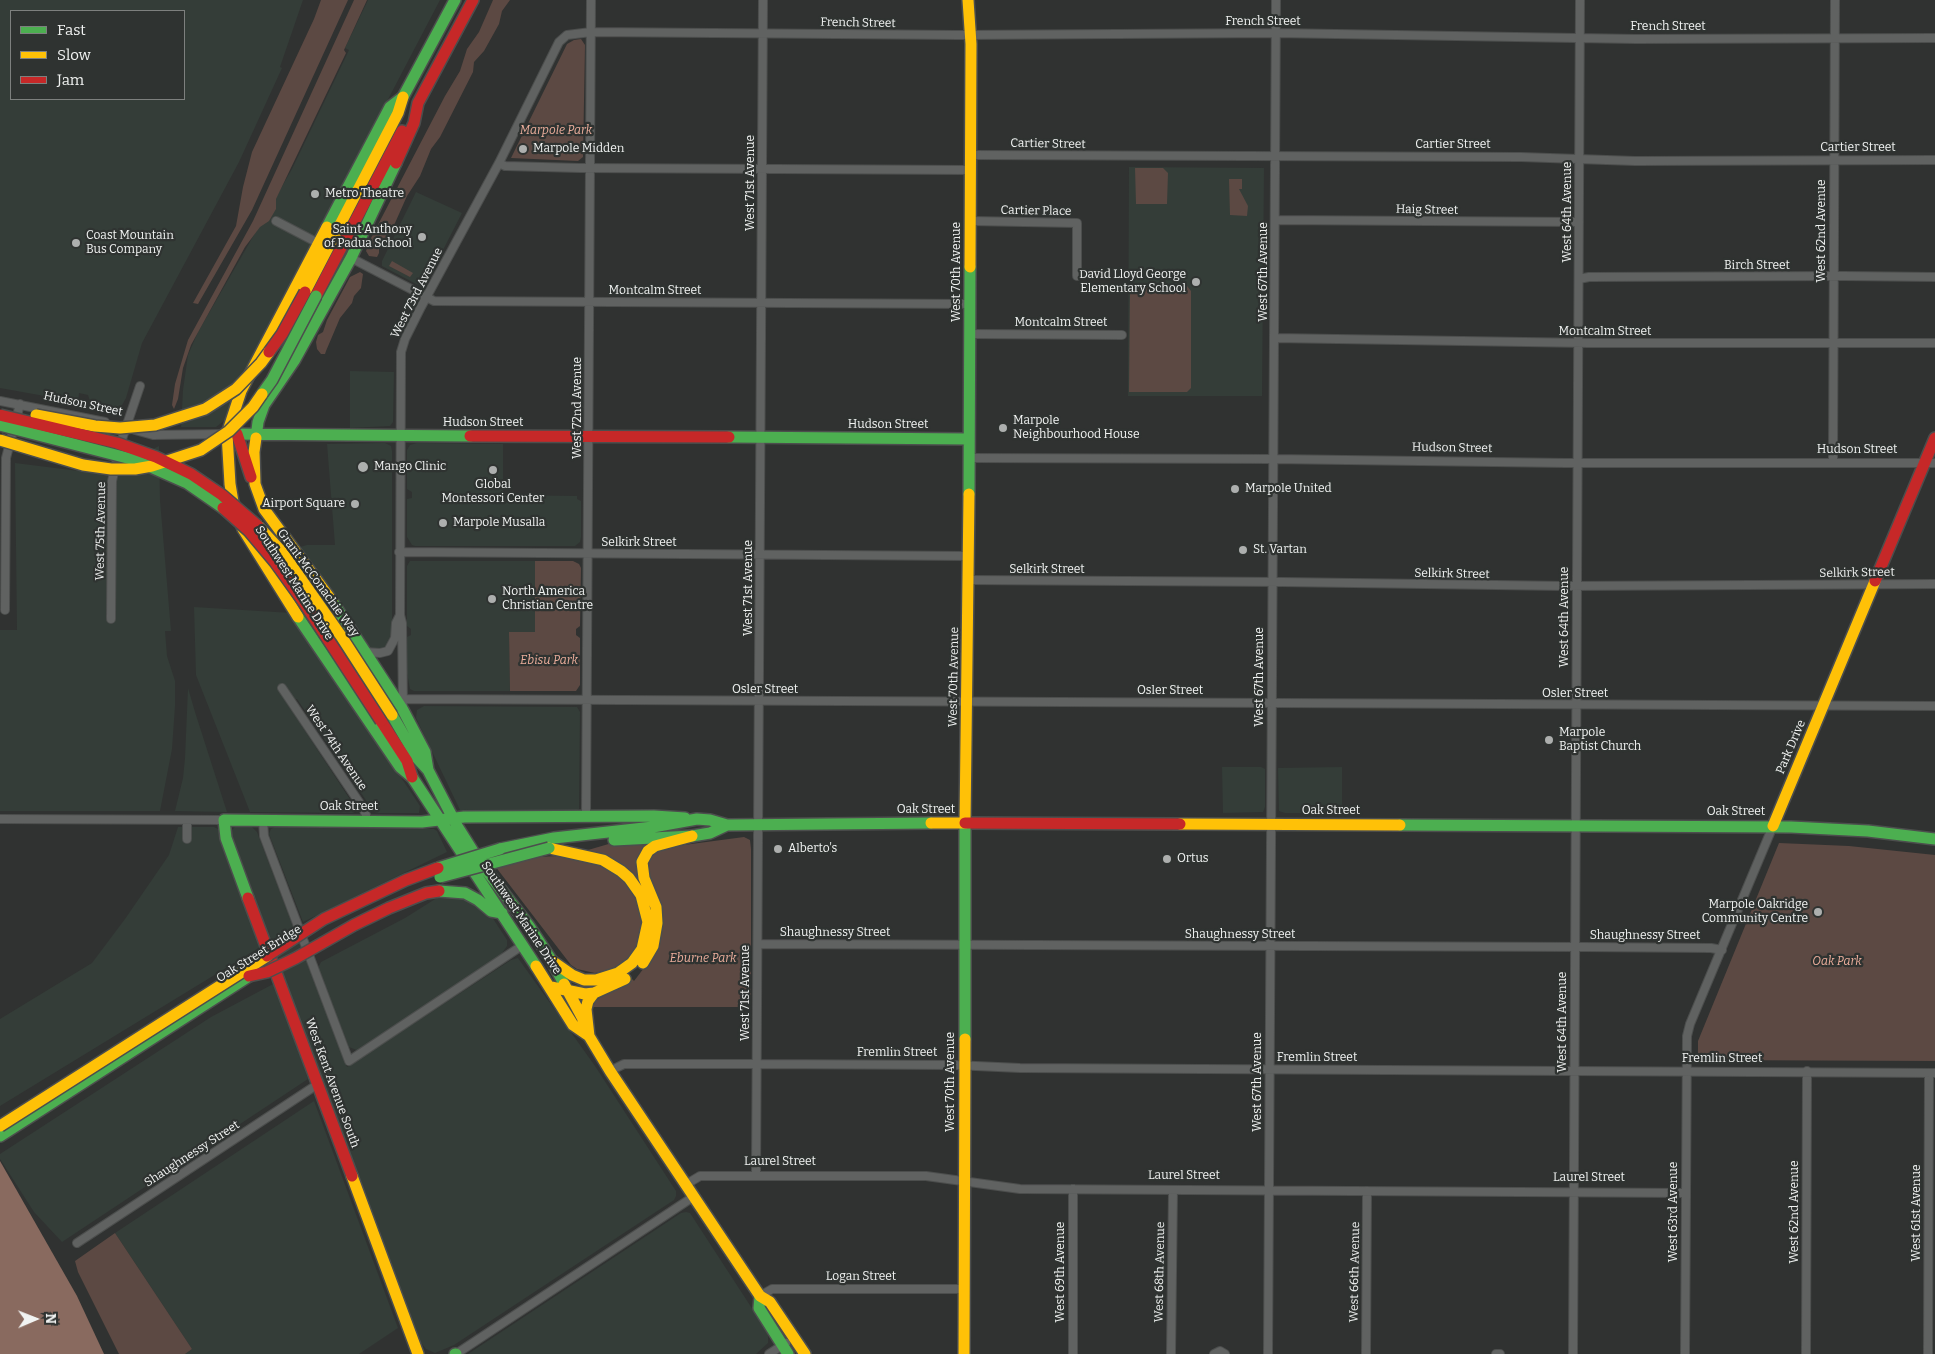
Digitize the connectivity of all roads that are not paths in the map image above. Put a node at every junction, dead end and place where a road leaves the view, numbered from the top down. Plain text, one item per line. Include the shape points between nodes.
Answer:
1 (455, 0) edge
2 (473, 0) edge
3 (591, 0) edge
4 (763, 0) edge
5 (968, 0) edge
6 (1276, 0) edge
7 (1580, 0) edge
8 (1835, 0) edge
9 (591, 32) junction
10 (763, 33) junction
11 (1276, 33) junction
12 (970, 35) junction
13 (1834, 37) junction
14 (1580, 38) junction
15 (1935, 38) edge
16 (403, 97) junction
17 (418, 103) junction
18 (971, 154) junction
19 (1275, 155) junction
20 (1579, 159) junction
21 (1834, 160) junction
22 (1935, 160) edge
23 (499, 163) junction
24 (590, 168) junction
25 (762, 168) junction
26 (971, 170) junction
27 (971, 220) junction
28 (1275, 220) junction
29 (276, 221) dead end
30 (1579, 222) junction
31 (318, 243) junction
32 (351, 258) junction
33 (1077, 276) dead end
34 (1833, 276) junction
35 (1935, 277) edge
36 (1579, 279) junction
37 (311, 294) junction
38 (426, 297) junction
39 (590, 302) junction
40 (761, 303) junction
41 (970, 304) junction
42 (970, 334) junction
43 (1122, 334) dead end
44 (1274, 338) junction
45 (1935, 342) edge
46 (1578, 343) junction
47 (1832, 344) junction
48 (264, 345) junction
49 (294, 361) junction
50 (140, 386) dead end
51 (0, 400) edge
52 (20, 404) junction
53 (0, 408) edge
54 (0, 415) edge
55 (0, 425) edge
56 (126, 428) junction
57 (232, 434) junction
58 (256, 435) junction
59 (400, 436) junction
60 (589, 437) junction
61 (761, 438) junction
62 (1935, 438) edge
63 (969, 439) junction
64 (0, 440) edge
65 (969, 458) junction
66 (1273, 459) junction
67 (1577, 463) junction
68 (1833, 463) junction
69 (1930, 463) edge
70 (255, 484) junction
71 (399, 552) junction
72 (588, 554) junction
73 (760, 555) junction
74 (969, 556) junction
75 (969, 580) junction
76 (1272, 582) junction
77 (1874, 584) junction
78 (1935, 584) edge
79 (1577, 586) junction
80 (5, 610) dead end
81 (400, 616) junction
82 (111, 619) dead end
83 (365, 652) junction
84 (282, 688) dead end
85 (587, 700) junction
86 (967, 701) junction
87 (759, 702) junction
88 (1271, 703) junction
89 (404, 704) junction
90 (1576, 705) junction
91 (1824, 706) junction
92 (1935, 706) edge
93 (428, 770) junction
94 (412, 777) junction
95 (586, 816) junction
96 (0, 819) edge
97 (453, 819) junction
98 (697, 819) junction
99 (187, 820) junction
100 (224, 820) junction
101 (263, 820) junction
102 (439, 820) junction
103 (366, 821) junction
104 (965, 823) junction
105 (758, 824) junction
106 (1271, 824) junction
107 (727, 825) junction
108 (1575, 826) junction
109 (1773, 826) junction
110 (692, 836) junction
111 (187, 839) dead end
112 (1935, 839) edge
113 (554, 846) junction
114 (502, 913) junction
115 (758, 944) junction
116 (523, 945) junction
117 (964, 946) junction
118 (1270, 947) junction
119 (1575, 948) junction
120 (1722, 950) junction
121 (552, 961) junction
122 (249, 976) junction
123 (551, 987) junction
124 (569, 992) junction
125 (594, 993) junction
126 (589, 1036) junction
127 (757, 1064) junction
128 (966, 1066) junction
129 (1270, 1069) junction
130 (1574, 1070) junction
131 (610, 1071) junction
132 (1686, 1071) junction
133 (1807, 1071) junction
134 (1932, 1073) edge
135 (318, 1084) junction
136 (0, 1126) edge
137 (0, 1136) edge
138 (756, 1176) junction
139 (965, 1182) junction
140 (685, 1185) junction
141 (1073, 1189) junction
142 (1172, 1190) junction
143 (1269, 1191) junction
144 (1367, 1191) junction
145 (1573, 1192) junction
146 (1686, 1193) junction
147 (693, 1197) junction
148 (77, 1243) dead end
149 (965, 1288) junction
150 (760, 1296) junction
151 (794, 1337) junction
152 (786, 1349) edge
153 (418, 1354) edge
154 (456, 1354) edge
155 (769, 1354) edge
156 (805, 1354) edge
157 (964, 1354) edge
158 (1073, 1354) edge
159 (1171, 1354) edge
160 (1214, 1354) edge
161 (1225, 1354) edge
162 (1268, 1354) edge
163 (1366, 1354) edge
164 (1496, 1354) edge
165 (1500, 1354) edge
166 (1573, 1354) edge
167 (1685, 1354) edge
168 (1806, 1354) edge
169 (1928, 1354) edge

1 - 16 main road, Southwest Marine Drive
2 - 17 main road, Southwest Marine Drive
3 - 9 street, West 72nd Avenue
4 - 10 street, West 71st Avenue
5 - 12 main road, West 70th Avenue
6 - 11 street, West 67th Avenue
7 - 14 street, West 64th Avenue
8 - 13 street, West 62nd Avenue
9 - 10 street, French Street
9 - 23 street, West 73rd Avenue via 572,33 559,42
9 - 24 street, West 72nd Avenue
10 - 12 street, French Street
10 - 25 street, West 71st Avenue
11 - 12 street, French Street
11 - 14 street, French Street
11 - 19 street, West 67th Avenue
12 - 18 main road, West 70th Avenue
13 - 14 street, French Street
13 - 15 street, French Street
13 - 21 street, West 62nd Avenue
14 - 20 street, West 64th Avenue
16 - 31 main road, Southwest Marine Drive via 390,108
16 - 37 main road via 398,114
17 - 32 main road, Southwest Marine Drive via 414,123
17 - 37 main road
18 - 19 street, Cartier Street
18 - 26 main road, West 70th Avenue
19 - 20 street, Cartier Street
19 - 28 street, West 67th Avenue
20 - 21 street, Cartier Street
20 - 30 street, West 64th Avenue
21 - 22 street, Cartier Street
21 - 34 street, West 62nd Avenue
23 - 24 street via 505,166
23 - 38 street, West 73rd Avenue
24 - 25 street
24 - 39 street, West 72nd Avenue
25 - 26 street
25 - 40 street, West 71st Avenue
26 - 27 main road, West 70th Avenue
27 - 33 street, Cartier Place via 1077,223
27 - 41 main road, West 70th Avenue
28 - 30 street, Haig Street
28 - 44 street, West 67th Avenue
29 - 31 street
30 - 36 street, West 64th Avenue
31 - 48 main road, Southwest Marine Drive
32 - 38 street, Montcalm Street
32 - 49 main road, Southwest Marine Drive
34 - 35 street, Birch Street
34 - 36 street, Birch Street
34 - 47 street, West 62nd Avenue
36 - 46 street, West 64th Avenue
37 - 53 main road, bridge via 249,377 205,409 155,425 120,428
37 - 64 main road, bridge via 272,380 253,407 229,431 201,450 152,466 111,468 82,465
38 - 39 street, Montcalm Street via 434,301
38 - 59 street, West 73rd Avenue via 401,352
39 - 40 street, Montcalm Street
39 - 60 street, West 72nd Avenue
40 - 41 street, Montcalm Street
40 - 61 street, West 71st Avenue
41 - 42 main road, West 70th Avenue
42 - 43 street, Montcalm Street
42 - 63 main road, West 70th Avenue
44 - 46 street, Montcalm Street
44 - 66 street, West 67th Avenue
45 - 47 street, Montcalm Street
46 - 47 street, Montcalm Street
46 - 67 street, West 64th Avenue
47 - 68 street, West 62nd Avenue
48 - 49 street
48 - 57 main road, Southwest Marine Drive via 231,418
49 - 58 main road, Southwest Marine Drive via 264,405
50 - 56 street, West 75th Avenue
51 - 52 street, Hudson Street
52 - 56 street, Hudson Street
52 - 80 street via 6,458
54 - 93 main road, Grant McConachie Way, bridge via 138,450 191,474 253,520 282,552 341,636 417,758
55 - 94 main road, Grant McConachie Way, bridge via 135,460 187,483 220,505 249,531 303,601 407,761
56 - 57 street, Hudson Street via 153,435
56 - 82 street, West 75th Avenue via 112,481
57 - 58 main road, Hudson Street
57 - 70 main road
57 - 94 main road, Southwest Marine Drive via 227,456 233,502 243,529 367,719 400,767
58 - 59 main road, Hudson Street
58 - 70 main road, Southwest Marine Drive
59 - 60 main road, Hudson Street
59 - 71 street, West 73rd Avenue
60 - 61 main road, Hudson Street
60 - 72 street, West 72nd Avenue
61 - 63 main road, Hudson Street
61 - 73 street, West 71st Avenue
62 - 69 main road, Park Drive
63 - 65 main road, West 70th Avenue
65 - 66 street, Hudson Street
65 - 74 main road, West 70th Avenue
66 - 67 street, Hudson Street
66 - 76 street, West 67th Avenue
67 - 68 street, Hudson Street
67 - 79 street, West 64th Avenue
68 - 69 street, Hudson Street
69 - 77 main road, Park Drive
70 - 83 main road, Southwest Marine Drive via 264,509 275,526 331,600
71 - 72 street, Selkirk Street
71 - 81 street, West 73rd Avenue
72 - 73 street, Selkirk Street
72 - 85 street, West 72nd Avenue
73 - 74 street, Selkirk Street
73 - 87 street, West 71st Avenue
74 - 75 main road, West 70th Avenue
75 - 76 street, Selkirk Street
75 - 86 main road, West 70th Avenue
76 - 79 street, Selkirk Street
76 - 88 street, West 67th Avenue
77 - 78 street, Selkirk Street
77 - 79 street, Selkirk Street
77 - 91 main road, Park Drive
79 - 90 street, West 64th Avenue
81 - 83 street, West 73rd Avenue via 396,623 396,638 388,651
81 - 89 street, West 73rd Avenue
83 - 89 main road, Southwest Marine Drive
84 - 103 street, West 74th Avenue via 363,808
85 - 87 street, Osler Street
85 - 89 street, Osler Street
85 - 95 street, West 72nd Avenue
86 - 87 street, Osler Street
86 - 88 street, Osler Street
86 - 104 main road, West 70th Avenue
87 - 105 street, West 71st Avenue
88 - 90 street, Osler Street
88 - 106 street, West 67th Avenue
89 - 93 main road, Southwest Marine Drive via 425,752
90 - 91 street, Osler Street
90 - 108 street, West 64th Avenue
91 - 92 street, Osler Street
91 - 109 main road, Park Drive
93 - 97 main road, Southwest Marine Drive
94 - 102 main road, Southwest Marine Drive
95 - 97 main road, Oak Street
95 - 98 main road, Oak Street
96 - 99 street, Oak Street
97 - 102 main road, Oak Street
97 - 121 main road, Southwest Marine Drive via 479,861
98 - 107 main road, Oak Street
98 - 113 main road, Oak Street
99 - 100 street, Oak Street
99 - 111 street
100 - 101 main road, Oak Street
100 - 135 main road, West Kent Avenue South via 226,838
101 - 103 main road, Oak Street
101 - 116 street via 264,836 349,1061
102 - 103 main road, Oak Street
102 - 114 main road, Southwest Marine Drive
104 - 105 main road, Oak Street
104 - 106 main road, Oak Street
104 - 117 main road, West 70th Avenue
105 - 107 main road, Oak Street
105 - 115 street, West 71st Avenue
106 - 108 main road, Oak Street
106 - 118 street, West 67th Avenue
107 - 110 main road, Oak Street via 710,833
108 - 109 main road, Oak Street
108 - 119 street, West 64th Avenue
109 - 112 main road, Oak Street via 1868,830
109 - 120 street, Park Drive
110 - 113 main road, Oak Street
110 - 125 main road via 656,846 645,854 642,871 657,914 654,946 646,960 629,977
113 - 121 main road via 602,860 621,871 641,895 648,922 645,940 637,957 618,973 584,980
113 - 122 main road, Oak Street Bridge, bridge via 409,888 328,928
113 - 136 main road, Oak Street Bridge, bridge via 500,849 454,862 406,880 324,919
114 - 116 main road, Southwest Marine Drive
114 - 122 main road, bridge via 491,911 478,900 454,890 426,894 354,925 267,972
115 - 117 street, Shaughnessy Street
115 - 127 street, West 71st Avenue
116 - 123 main road, Southwest Marine Drive
117 - 118 street, Shaughnessy Street
117 - 128 main road, West 70th Avenue
118 - 119 street, Shaughnessy Street
118 - 129 street, West 67th Avenue
119 - 120 street, Shaughnessy Street
119 - 130 street, West 64th Avenue
120 - 132 street, Park Drive via 1690,1024
121 - 124 main road, Southwest Marine Drive
122 - 137 main road, Oak Street Bridge
123 - 124 main road
123 - 126 main road, Southwest Marine Drive via 574,1024
124 - 125 main road
124 - 126 main road, Southwest Marine Drive
125 - 126 main road via 586,1008
126 - 131 main road, Southwest Marine Drive
127 - 128 street, Fremlin Street
127 - 131 street, Fremlin Street via 624,1064
127 - 138 street, West 71st Avenue
128 - 129 street, Fremlin Street
128 - 139 main road, West 70th Avenue
129 - 130 street, Fremlin Street
129 - 143 street, West 67th Avenue
130 - 132 street, Fremlin Street
130 - 145 street, West 64th Avenue
131 - 140 main road, Southwest Marine Drive
132 - 133 street, Fremlin Street
132 - 146 street, West 63rd Avenue
133 - 134 street, Fremlin Street
133 - 168 street, West 62nd Avenue
134 - 169 street, West 61st Avenue
135 - 148 street, Shaughnessy Street
135 - 153 main road, West Kent Avenue South
138 - 139 street, Laurel Street via 926,1176
138 - 140 street, Laurel Street via 698,1176
139 - 141 street, Laurel Street via 1020,1189
139 - 149 main road, West 70th Avenue
140 - 147 main road, Southwest Marine Drive
141 - 142 street, Laurel Street
141 - 158 street, West 69th Avenue
142 - 143 street, Laurel Street
142 - 159 street, West 68th Avenue
143 - 144 street, Laurel Street
143 - 162 street, West 67th Avenue
144 - 145 street, Laurel Street
144 - 163 street, West 66th Avenue
145 - 146 street, Laurel Street
145 - 166 street, West 64th Avenue
146 - 167 street, West 63rd Avenue
147 - 150 main road, Southwest Marine Drive
147 - 154 street
149 - 150 street, Logan Street via 772,1288
149 - 157 main road, West 70th Avenue
150 - 151 main road, Southwest Marine Drive via 770,1302
150 - 152 main road, Southwest Marine Drive via 759,1308
151 - 152 street
151 - 156 main road, Southwest Marine Drive
152 - 155 street
160 - 161 street via 1220,1351
164 - 165 street

